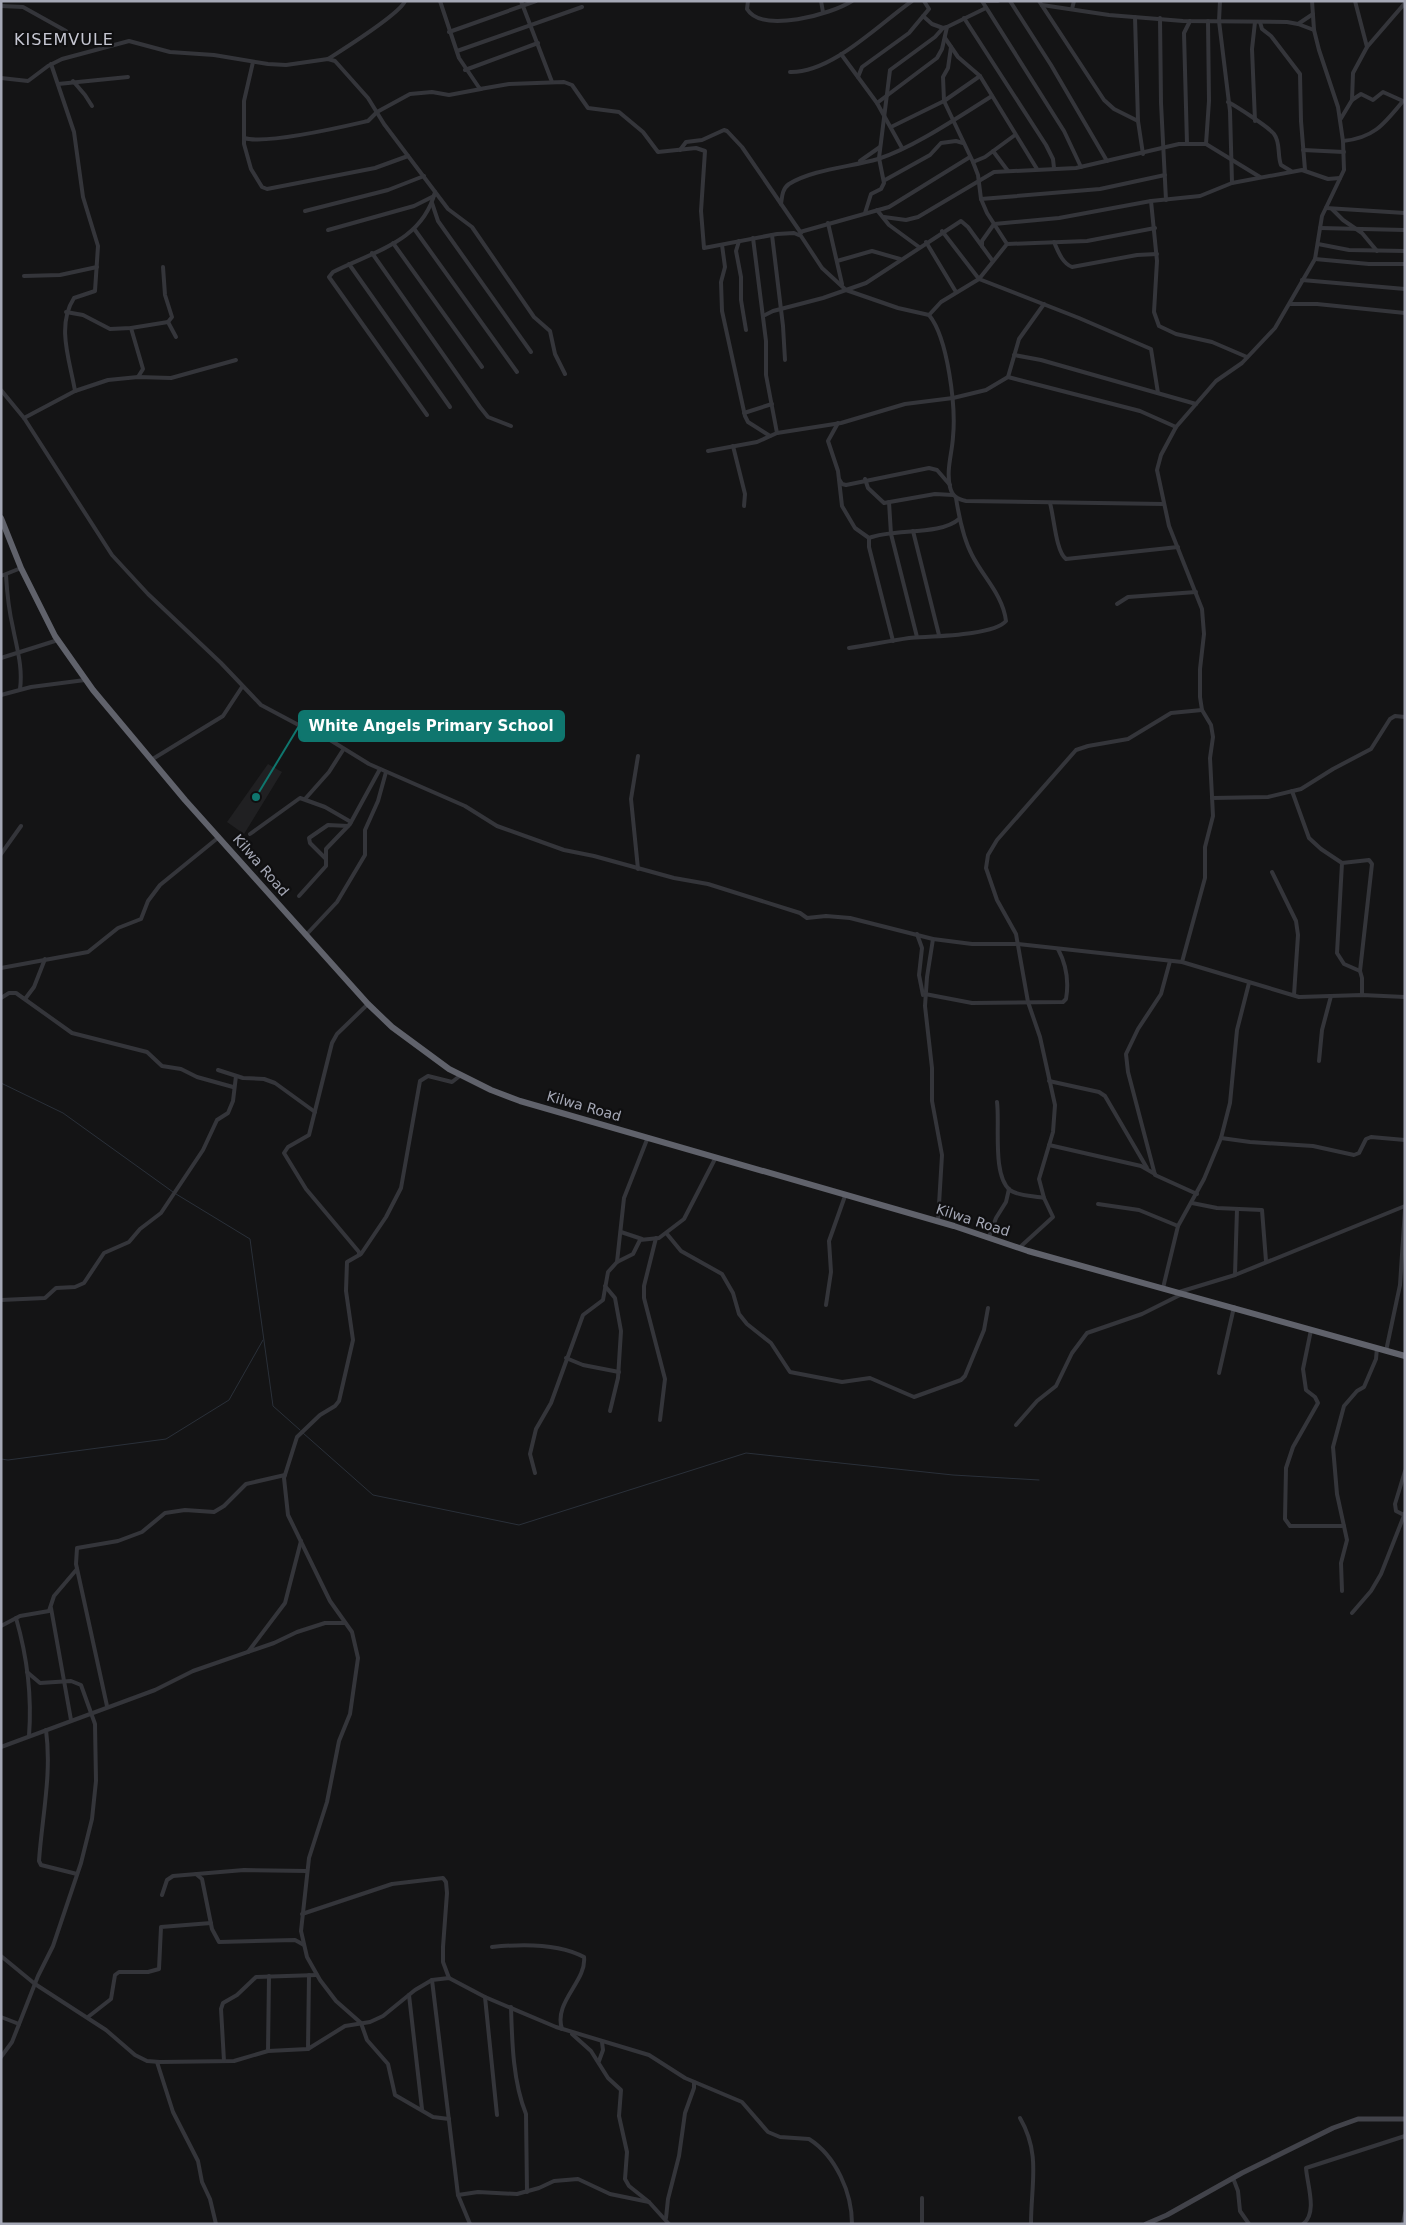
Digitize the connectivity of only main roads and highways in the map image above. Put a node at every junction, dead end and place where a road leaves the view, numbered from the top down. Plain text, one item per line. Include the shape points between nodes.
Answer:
1 (1, 518) edge
2 (1405, 1356) edge

1 - 2 highway, Kilwa Road via 21,568 58,640 85,680 368,1004 421,1050 461,1075 520,1101 1019,1248

